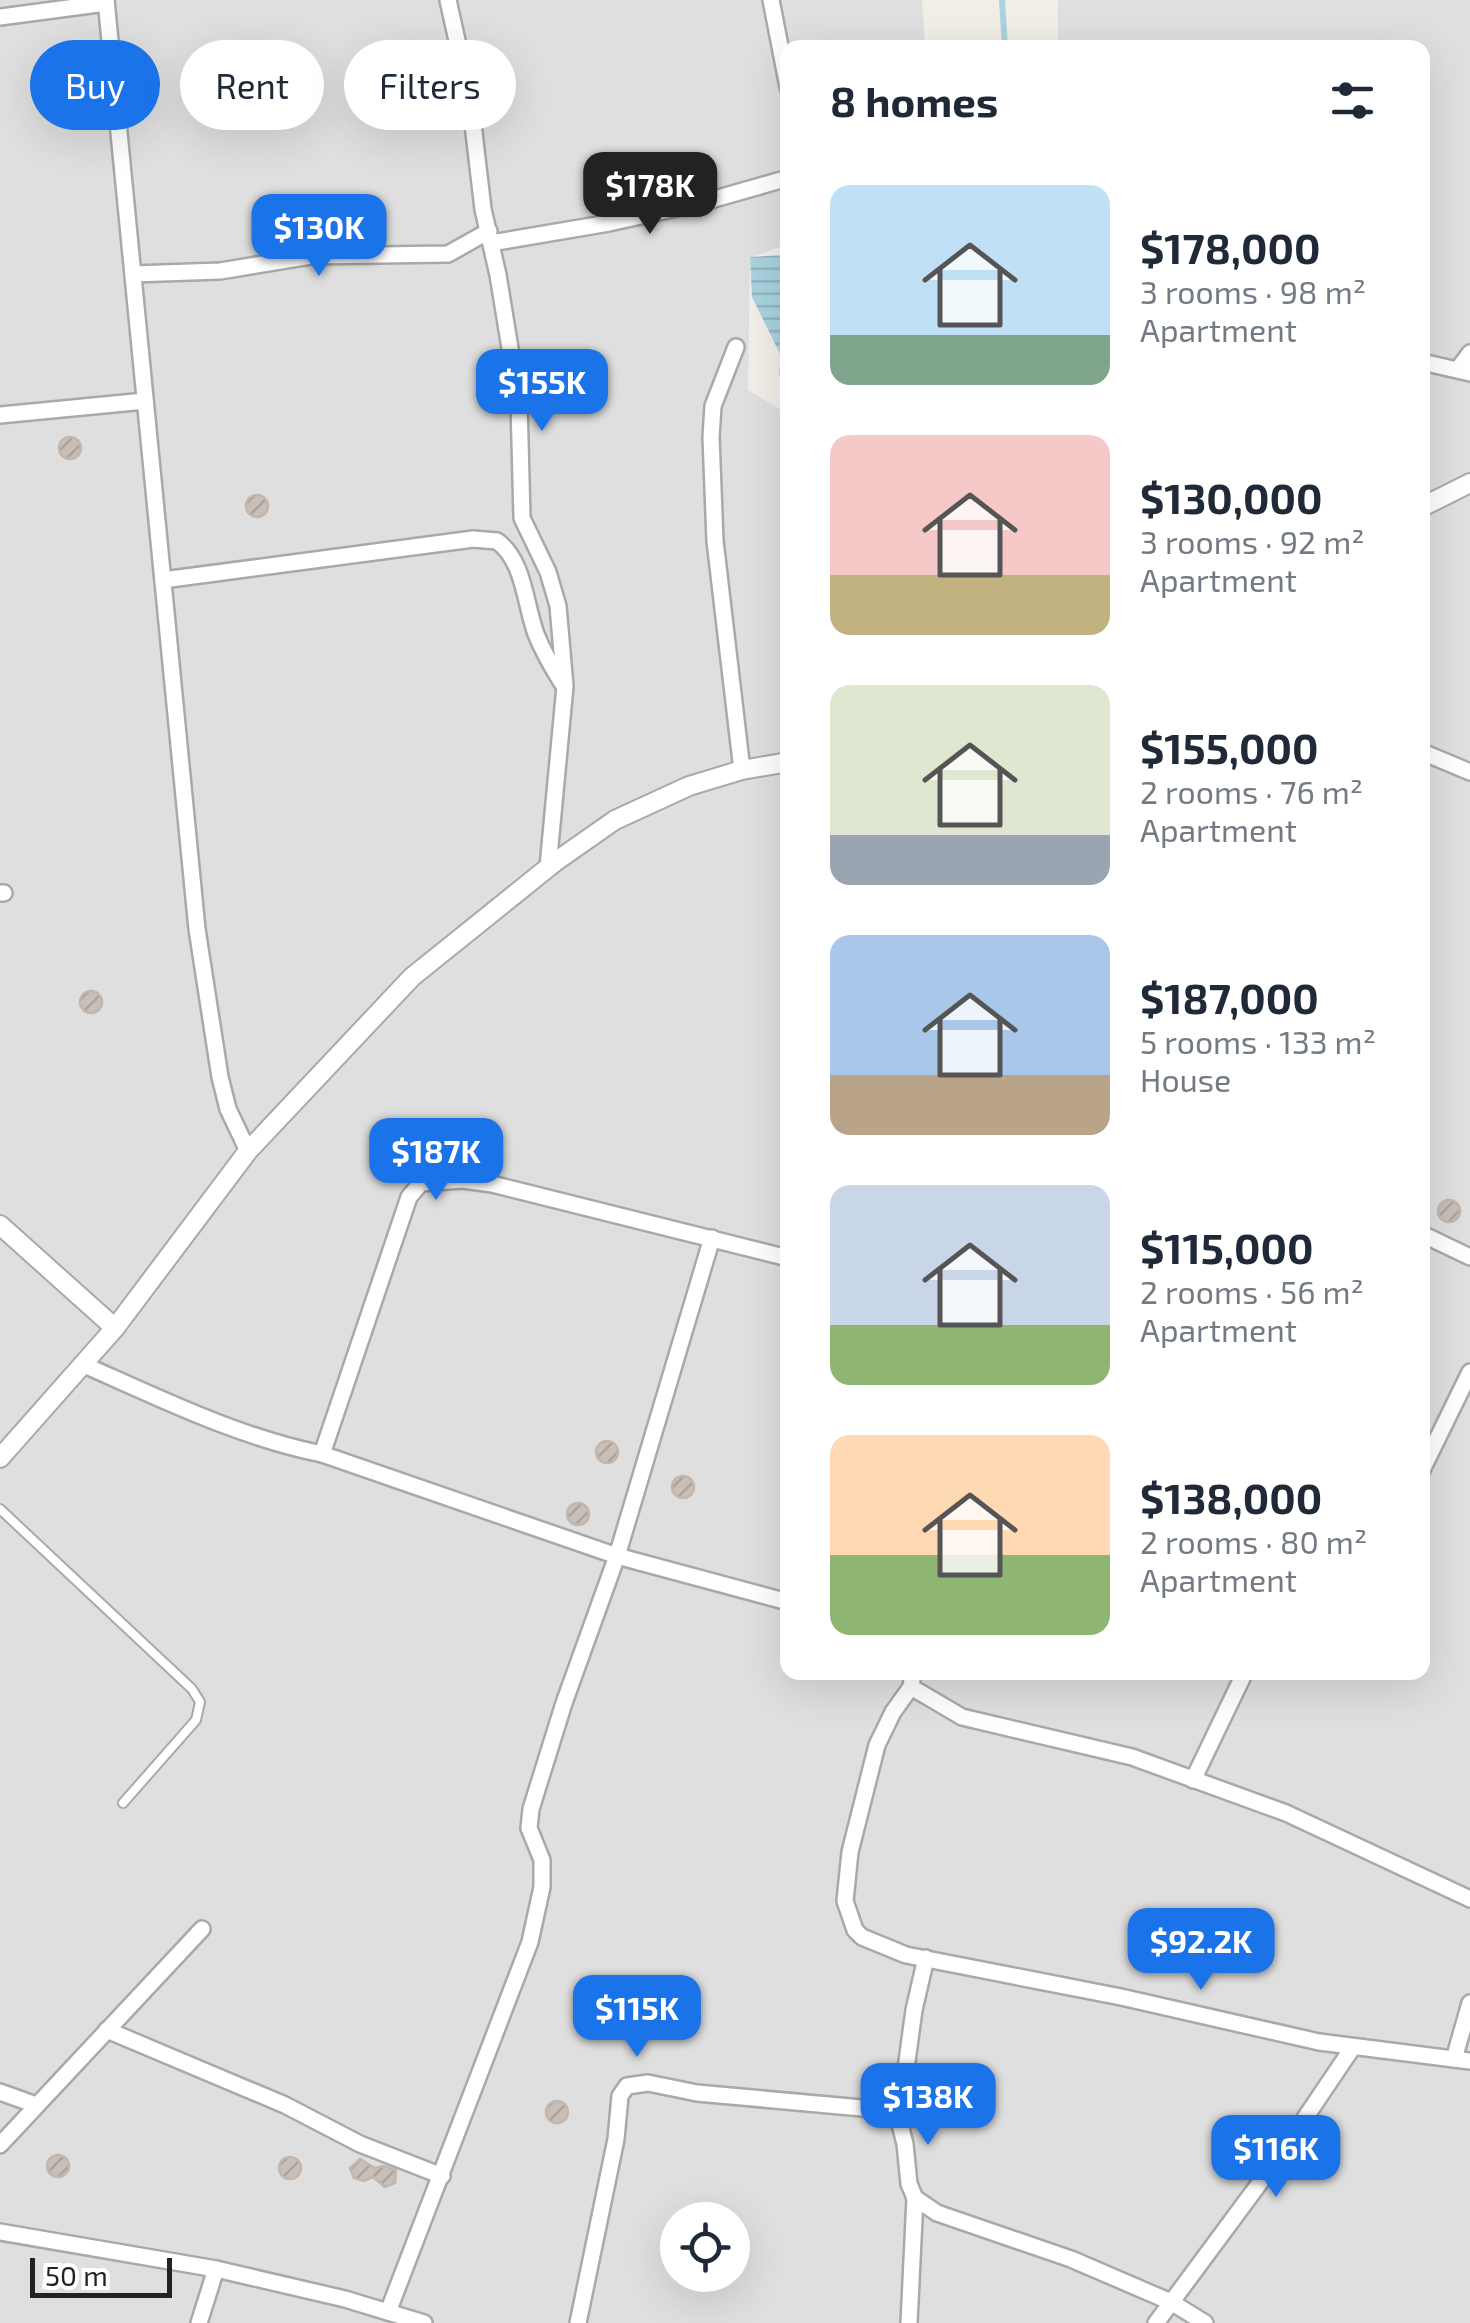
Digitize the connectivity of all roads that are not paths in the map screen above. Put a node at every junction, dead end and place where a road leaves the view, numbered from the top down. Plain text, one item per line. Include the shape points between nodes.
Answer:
1 (448, 0) edge
2 (771, 0) edge
3 (106, 1) edge
4 (0, 17) edge
5 (780, 46) edge
6 (780, 180) edge
7 (490, 237) junction
8 (133, 274) junction
9 (736, 347) dead end
10 (1470, 353) edge
11 (1430, 364) edge
12 (1464, 371) edge
13 (146, 400) junction
14 (0, 415) edge
15 (1470, 483) edge
16 (1430, 503) edge
17 (163, 580) junction
18 (564, 686) junction
19 (1430, 755) edge
20 (780, 763) edge
21 (742, 770) junction
22 (1470, 772) edge
23 (548, 868) junction
24 (248, 1151) junction
25 (0, 1225) edge
26 (712, 1238) junction
27 (1430, 1238) edge
28 (780, 1256) edge
29 (1470, 1257) edge
30 (116, 1328) junction
31 (82, 1364) junction
32 (1470, 1372) edge
33 (322, 1454) junction
34 (1430, 1454) edge
35 (0, 1458) edge
36 (0, 1509) edge
37 (8, 1517) junction
38 (0, 1526) edge
39 (617, 1556) junction
40 (780, 1600) edge
41 (912, 1680) edge
42 (1241, 1680) edge
43 (1192, 1780) junction
44 (123, 1803) dead end
45 (1470, 1899) edge
46 (202, 1929) dead end
47 (926, 1958) junction
48 (1470, 2003) edge
49 (107, 2030) junction
50 (1353, 2047) junction
51 (1462, 2060) edge
52 (0, 2092) edge
53 (36, 2106) junction
54 (898, 2120) junction
55 (0, 2144) edge
56 (442, 2176) junction
57 (916, 2198) junction
58 (0, 2232) edge
59 (216, 2269) junction
60 (1171, 2302) junction
61 (388, 2312) junction
62 (199, 2323) edge
63 (424, 2323) edge
64 (578, 2323) edge
65 (910, 2323) edge
66 (1156, 2323) edge
67 (1204, 2323) edge

1 - 7 street
2 - 5 street
3 - 4 street
3 - 8 street
6 - 7 street via 609,223
7 - 8 street via 448,254 311,256 220,271
7 - 18 street via 519,403 522,518 558,606
8 - 13 street
9 - 21 street via 714,406 711,438
10 - 12 street
11 - 12 street
13 - 14 street
13 - 17 street
15 - 16 street
17 - 18 street via 473,538 497,541 514,559 540,644
17 - 24 street via 197,929 220,1078
18 - 23 street
19 - 22 street
20 - 21 street
21 - 23 street via 628,814
23 - 24 street via 412,977
24 - 30 street
25 - 30 street
26 - 28 street
26 - 33 street via 492,1184 445,1179 416,1186
26 - 39 street
27 - 29 street
30 - 31 street
31 - 33 street via 232,1428
31 - 35 street
32 - 34 street
33 - 39 street
36 - 37 lane
37 - 38 lane
37 - 44 lane via 200,1702 196,1720
39 - 40 street
39 - 56 street via 530,1809 529,1828 542,1860 534,1924
41 - 43 street via 952,1712 984,1724 1132,1757
41 - 47 street via 869,1768 845,1901 862,1937
42 - 43 street
43 - 45 street via 1286,1812
46 - 49 street
47 - 50 street
47 - 54 street
48 - 51 street
49 - 53 street
49 - 56 street
50 - 51 street
50 - 60 street
52 - 53 street
53 - 55 street
54 - 57 street
54 - 64 street via 873,2108 626,2086
56 - 61 street
57 - 60 street via 937,2214
57 - 65 street
58 - 59 street
59 - 61 street
59 - 62 street
60 - 66 street
60 - 67 street
61 - 63 street

